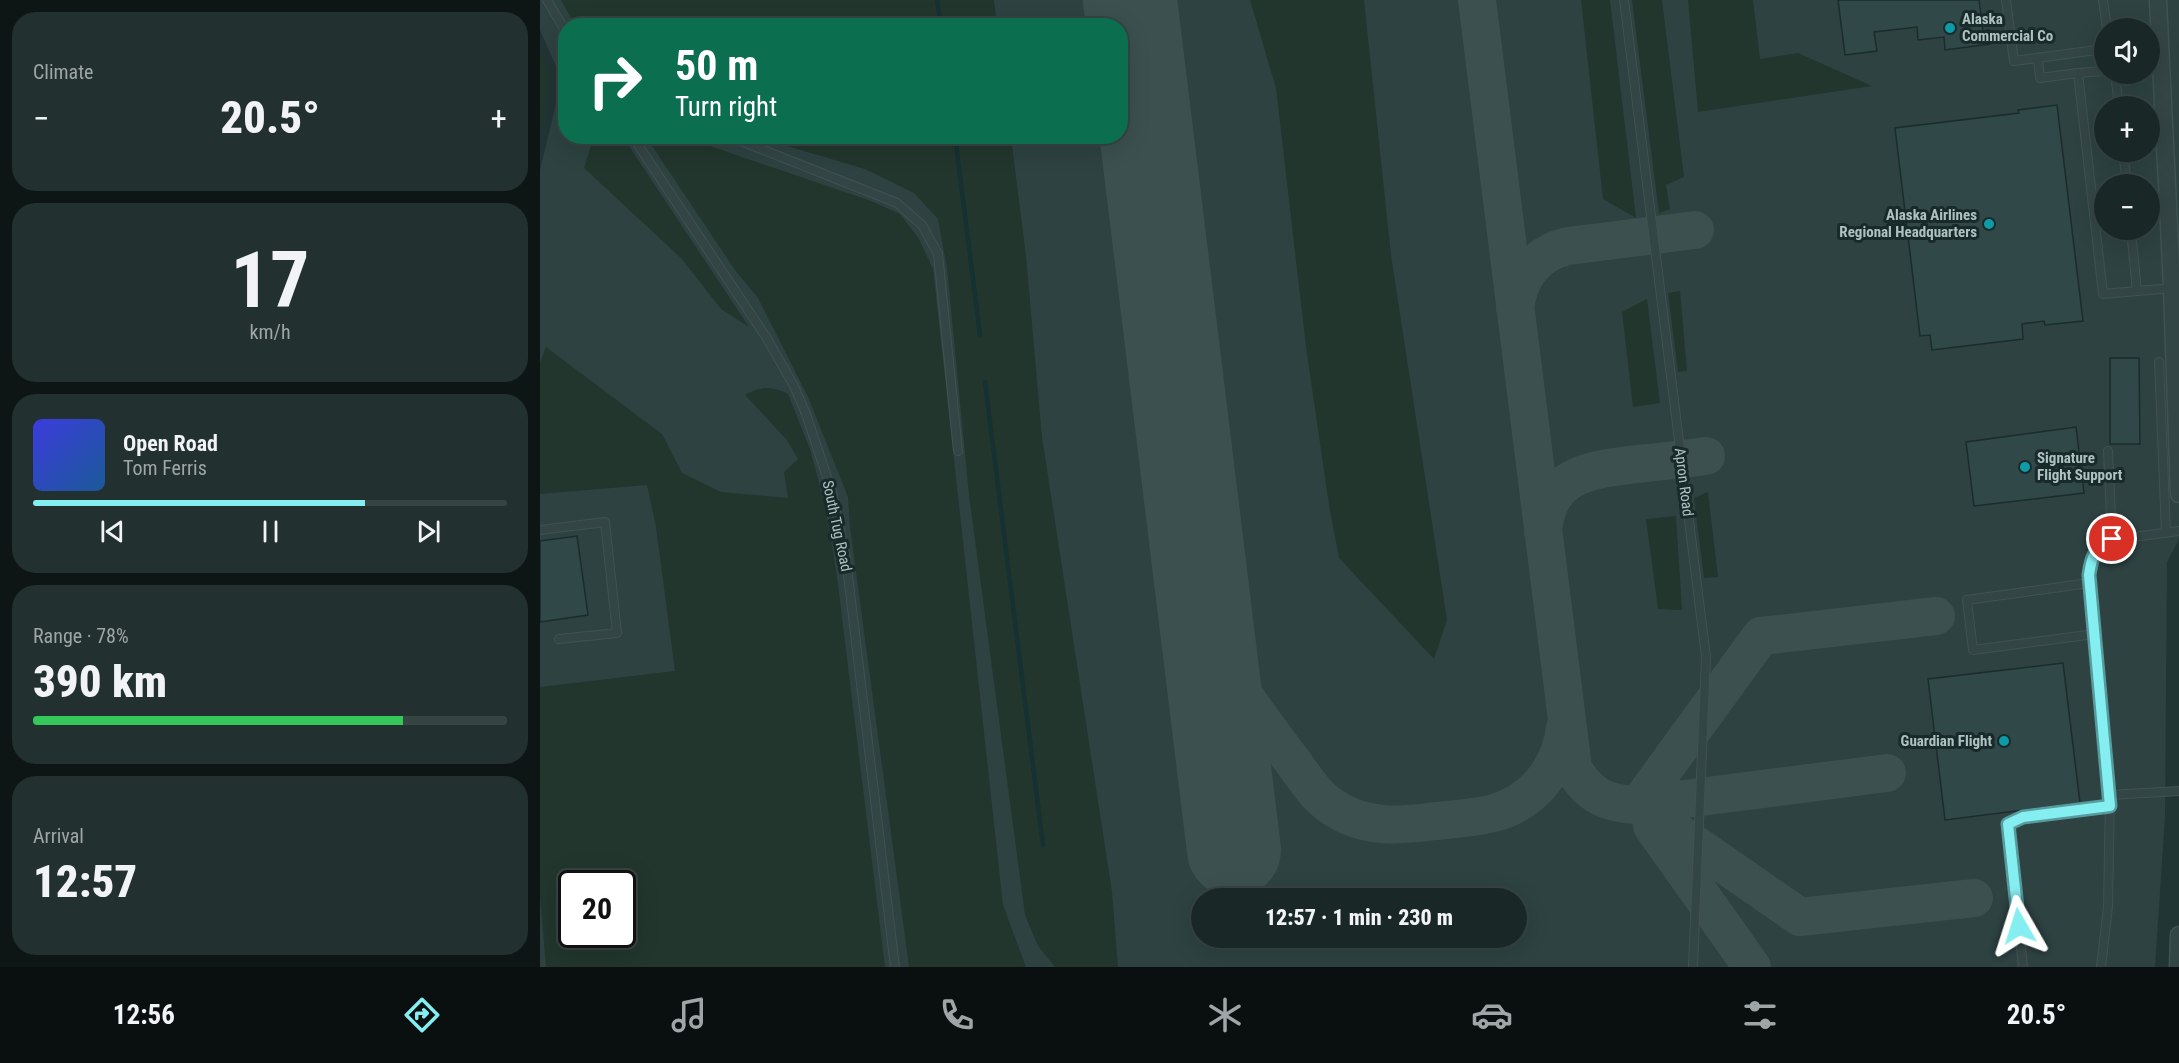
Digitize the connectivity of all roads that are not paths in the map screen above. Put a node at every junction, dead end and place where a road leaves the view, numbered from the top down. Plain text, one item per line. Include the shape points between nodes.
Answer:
1 (547, 0) edge
2 (1624, 0) edge
3 (2006, 0) edge
4 (2103, 0) edge
5 (2158, 0) edge
6 (2106, 18) edge
7 (2157, 18) edge
8 (558, 19) edge
9 (2094, 51) edge
10 (2038, 59) junction
11 (2094, 72) edge
12 (2078, 73) junction
13 (2160, 82) edge
14 (2172, 129) edge
15 (637, 144) edge
16 (748, 144) edge
17 (2132, 240) edge
18 (2172, 288) junction
19 (2137, 291) junction
20 (2159, 362) dead end
21 (958, 451) dead end
22 (2108, 451) dead end
23 (2179, 494) edge
24 (540, 530) edge
25 (2179, 531) edge
26 (2166, 533) junction
27 (2112, 539) junction
28 (2089, 583) junction
29 (2095, 634) junction
30 (560, 639) dead end
31 (2179, 791) edge
32 (2110, 795) junction
33 (2110, 806) junction
34 (2179, 935) edge
35 (896, 967) edge
36 (1693, 967) edge
37 (2023, 967) edge
38 (2101, 967) edge
39 (2178, 967) edge

1 - 8 lane
2 - 36 lane, Apron Road via 1706,657
3 - 10 lane via 2014,61
4 - 6 lane
5 - 7 street
9 - 10 lane
10 - 12 lane via 2040,78
11 - 12 lane
12 - 19 lane via 2103,294
13 - 14 street
14 - 18 street
15 - 35 lane, South Tug Road via 780,360 806,414 823,463 846,559
16 - 21 lane via 897,203 922,225 938,254
17 - 19 lane
18 - 19 lane
18 - 23 street
20 - 26 lane
22 - 27 lane
24 - 30 lane via 604,522 617,633
25 - 26 lane
26 - 27 lane
27 - 28 lane via 2100,545 2094,555
28 - 29 lane
28 - 29 lane via 1967,600 1973,650
29 - 32 lane
31 - 32 lane
32 - 33 lane
33 - 37 lane via 2023,817 2008,824
33 - 38 lane via 2108,907
34 - 39 street

